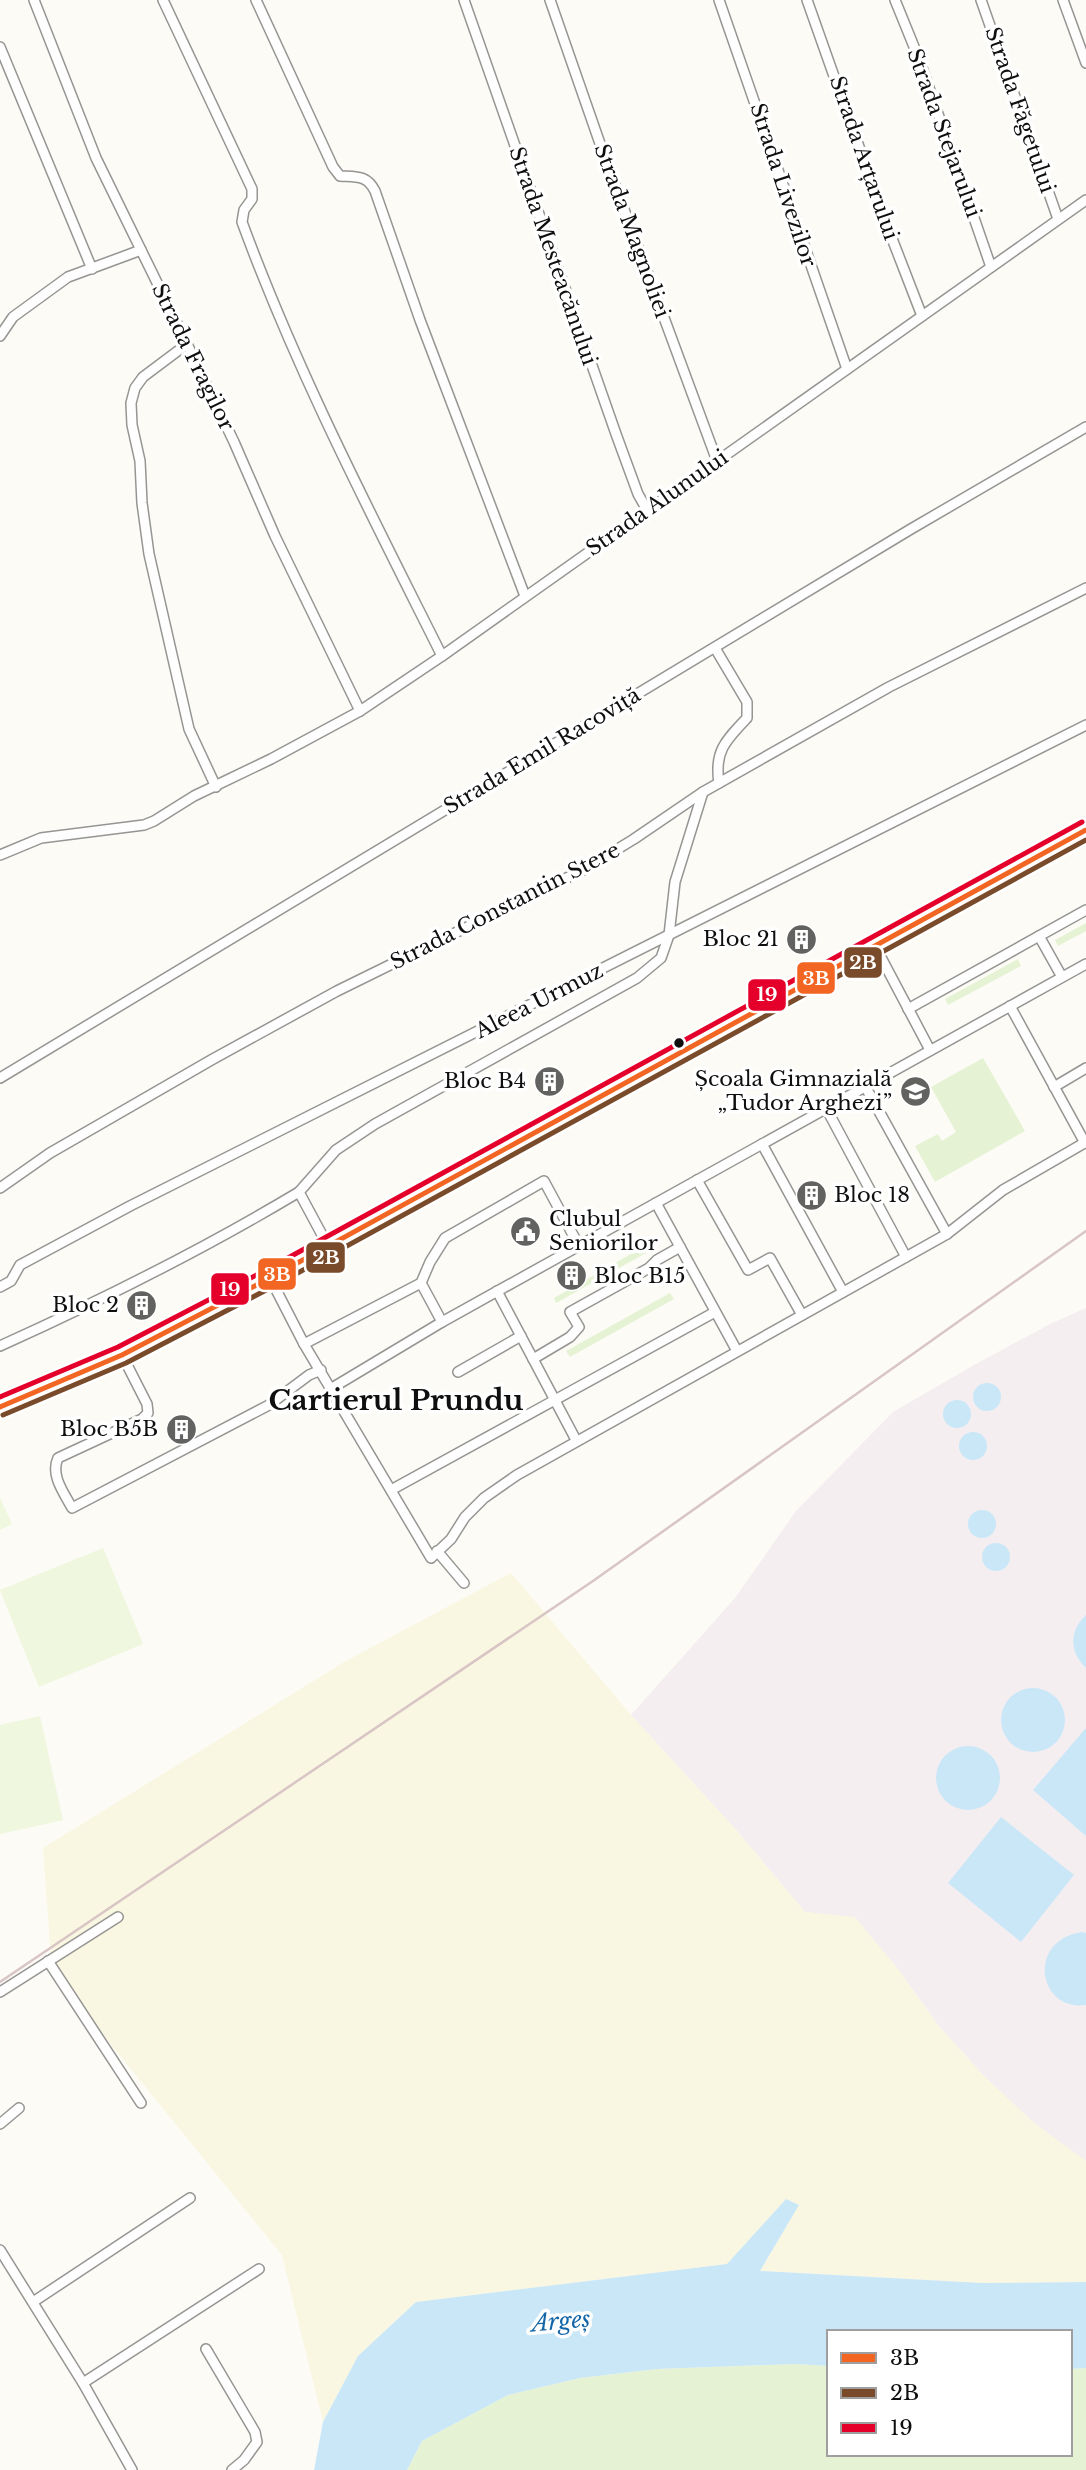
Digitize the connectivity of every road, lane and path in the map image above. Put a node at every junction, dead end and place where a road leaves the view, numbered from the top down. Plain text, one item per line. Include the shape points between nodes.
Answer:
1 (34, 0) edge
2 (163, 0) edge
3 (256, 0) edge
4 (464, 0) edge
5 (550, 0) edge
6 (719, 0) edge
7 (807, 0) edge
8 (895, 0) edge
9 (981, 0) edge
10 (1063, 0) edge
11 (0, 47) edge
12 (1086, 62) edge
13 (1086, 200) edge
14 (1058, 219) junction
15 (141, 250) junction
16 (991, 267) junction
17 (92, 269) junction
18 (922, 316) junction
19 (0, 336) edge
20 (187, 344) junction
21 (847, 369) junction
22 (1086, 427) edge
23 (717, 461) junction
24 (647, 510) junction
25 (1086, 588) edge
26 (524, 596) junction
27 (715, 648) junction
28 (442, 656) junction
29 (360, 711) junction
30 (1086, 725) edge
31 (719, 783) junction
32 (216, 787) junction
33 (703, 792) junction
34 (1086, 830) edge
35 (0, 855) edge
36 (1086, 909) edge
37 (669, 935) junction
38 (1039, 936) junction
39 (875, 946) junction
40 (1086, 964) edge
41 (1062, 977) junction
42 (1010, 1006) junction
43 (908, 1009) junction
44 (930, 1050) junction
45 (1086, 1068) edge
46 (0, 1078) edge
47 (865, 1086) junction
48 (1054, 1087) junction
49 (826, 1108) junction
50 (1086, 1143) edge
51 (762, 1144) junction
52 (697, 1180) junction
53 (0, 1188) edge
54 (299, 1192) junction
55 (656, 1203) junction
56 (947, 1234) junction
57 (328, 1246) junction
58 (579, 1246) junction
59 (680, 1247) junction
60 (906, 1257) junction
61 (270, 1278) junction
62 (421, 1283) junction
63 (0, 1287) edge
64 (497, 1291) junction
65 (843, 1292) junction
66 (715, 1312) junction
67 (802, 1315) junction
68 (442, 1322) junction
69 (521, 1336) junction
70 (304, 1344) junction
71 (0, 1346) edge
72 (737, 1351) junction
73 (122, 1355) junction
74 (533, 1359) junction
75 (321, 1370) junction
76 (457, 1372) dead end
77 (332, 1388) junction
78 (555, 1400) junction
79 (0, 1407) edge
80 (576, 1440) junction
81 (391, 1490) junction
82 (437, 1551) junction
83 (464, 1583) dead end
84 (118, 1917) dead end
85 (48, 1961) junction
86 (0, 1992) edge
87 (141, 2104) dead end
88 (19, 2108) dead end
89 (0, 2124) edge
90 (190, 2198) dead end
91 (0, 2250) edge
92 (258, 2269) dead end
93 (33, 2302) junction
94 (206, 2349) dead end
95 (83, 2383) junction
96 (132, 2470) edge
97 (232, 2470) edge

1 - 15 street, Strada Fragilor via 96,158
2 - 28 street via 252,189 242,222 304,372
3 - 26 street via 332,167 340,176 364,177 371,182
4 - 24 street, Strada Mesteacănului via 606,408
5 - 23 street, Strada Magnoliei
6 - 21 street, Strada Livezilor
7 - 18 street, Strada Arțarului
8 - 16 street, Strada Stejarului
9 - 14 street, Strada Făgetului
10 - 12 street
11 - 17 street
13 - 14 street, Strada Alunului
14 - 16 street, Strada Alunului
15 - 17 street
15 - 20 street, Strada Fragilor
16 - 18 street, Strada Alunului
17 - 19 street via 68,277 13,317
18 - 21 street, Strada Alunului
20 - 29 street, Strada Fragilor
20 - 32 street via 135,388 132,425 149,554 189,729
21 - 23 street, Strada Alunului
22 - 27 street, Strada Emil Racoviță
23 - 24 street, Strada Alunului
24 - 26 street, Strada Alunului
25 - 31 street, Strada Constantin Stere via 889,687
26 - 28 street, Strada Alunului
27 - 31 street via 749,711 721,750 716,767
27 - 46 street, Strada Emil Racoviță
28 - 29 street, Strada Alunului
29 - 32 street, Strada Alunului
30 - 37 street, Aleea Urmuz
31 - 33 street, Strada Constantin Stere
32 - 35 street, Strada Alunului via 144,825 41,838
33 - 37 street via 675,882
33 - 53 street, Strada Constantin Stere via 585,869 337,991 50,1153
34 - 39 main road
36 - 38 street
37 - 54 street via 661,958 637,978 375,1124 336,1150
37 - 63 street, Aleea Urmuz via 130,1206 20,1265 11,1281
38 - 41 street
38 - 43 street
39 - 43 street
39 - 57 main road
40 - 41 street
41 - 42 street
42 - 44 street
42 - 48 street
43 - 44 street
44 - 47 street
45 - 48 street
47 - 49 street
47 - 56 street
48 - 50 street
49 - 51 street
49 - 60 street
50 - 56 street via 1003,1191
51 - 52 street
51 - 65 street
52 - 55 street
52 - 67 street via 748,1270 769,1258
54 - 57 street
54 - 71 street via 92,1305
55 - 58 street
55 - 59 street
56 - 60 street
57 - 61 main road
58 - 62 street via 544,1181 445,1238
58 - 64 street
59 - 66 street
59 - 74 street via 570,1312 579,1326 570,1337
60 - 65 street
61 - 70 street
61 - 73 main road
62 - 68 street
62 - 70 street
64 - 68 street
64 - 69 street
65 - 67 street
66 - 72 street
66 - 78 street
67 - 72 street
68 - 77 street
69 - 74 street
69 - 76 street
70 - 75 street
72 - 80 street
73 - 75 street via 148,1413 58,1458 54,1467 57,1479 72,1508 270,1405
73 - 79 main road
74 - 78 street
75 - 77 street
77 - 81 street
78 - 80 street
78 - 81 street
80 - 82 street via 484,1498
81 - 82 street via 431,1558
82 - 83 street
84 - 85 street
85 - 86 street
85 - 87 street
88 - 89 street
90 - 93 street
91 - 93 street
92 - 95 street
93 - 95 street
94 - 97 street via 255,2431 257,2442
95 - 96 street

